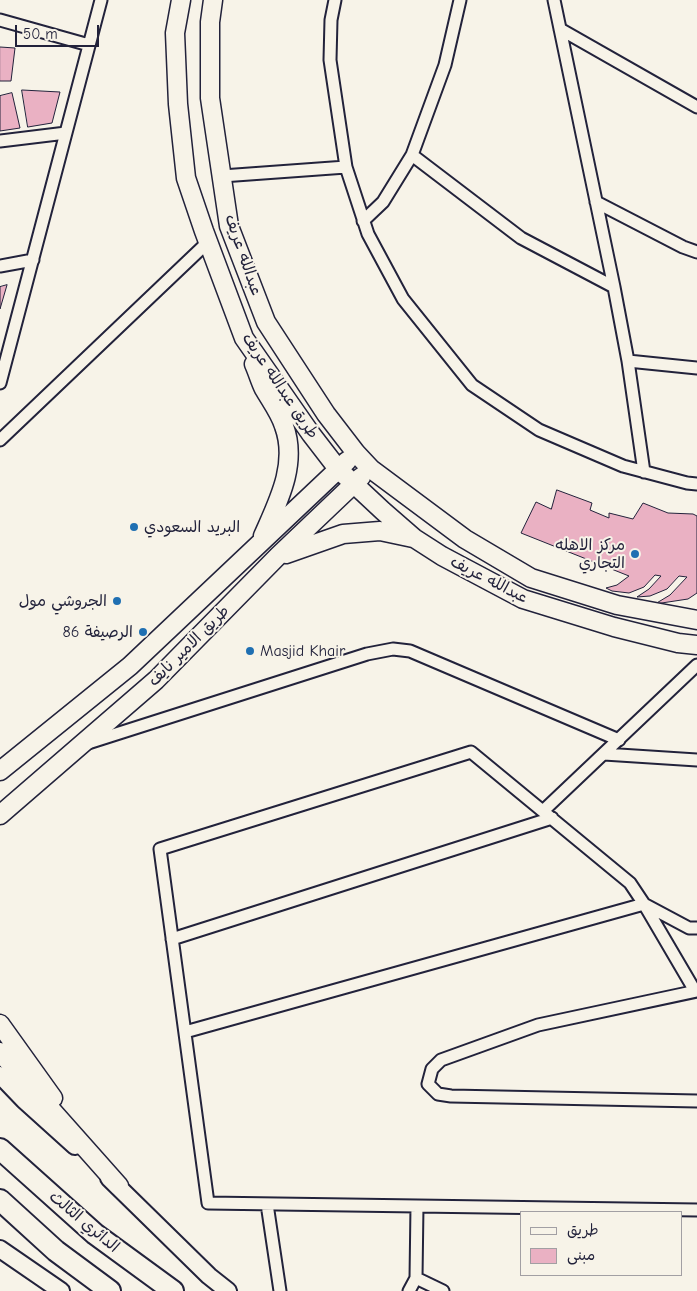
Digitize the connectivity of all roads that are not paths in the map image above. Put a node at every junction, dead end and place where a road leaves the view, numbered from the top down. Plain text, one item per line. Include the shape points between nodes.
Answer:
1 (101, 0) edge
2 (181, 0) edge
3 (213, 0) edge
4 (335, 0) edge
5 (460, 0) edge
6 (554, 0) edge
7 (0, 20) edge
8 (560, 29) junction
9 (89, 45) junction
10 (697, 107) edge
11 (66, 133) junction
12 (0, 141) edge
13 (412, 155) junction
14 (346, 167) junction
15 (222, 176) junction
16 (596, 202) junction
17 (363, 220) junction
18 (208, 242) junction
19 (697, 252) edge
20 (33, 260) junction
21 (0, 266) edge
22 (614, 287) junction
23 (244, 338) junction
24 (628, 361) junction
25 (697, 368) edge
26 (0, 383) edge
27 (0, 440) edge
28 (356, 453) junction
29 (371, 468) junction
30 (338, 469) junction
31 (644, 472) junction
32 (354, 484) junction
33 (697, 484) edge
34 (414, 538) junction
35 (260, 543) junction
36 (278, 556) junction
37 (697, 620) edge
38 (697, 645) edge
39 (697, 665) edge
40 (619, 740) junction
41 (84, 744) junction
42 (604, 754) junction
43 (697, 760) edge
44 (0, 771) edge
45 (0, 815) edge
46 (547, 815) junction
47 (644, 904) junction
48 (697, 928) edge
49 (172, 939) junction
50 (696, 991) edge
51 (0, 1024) edge
52 (184, 1032) junction
53 (0, 1052) edge
54 (0, 1076) edge
55 (697, 1101) edge
56 (84, 1147) junction
57 (0, 1149) edge
58 (119, 1186) junction
59 (0, 1200) edge
60 (267, 1204) junction
61 (417, 1206) junction
62 (697, 1210) edge
63 (0, 1249) edge
64 (416, 1278) junction
65 (61, 1291) edge
66 (110, 1291) edge
67 (173, 1291) edge
68 (228, 1291) edge
69 (280, 1291) edge
70 (409, 1291) edge
71 (443, 1291) edge

1 - 9 street
2 - 18 main road, عبدالله عريف via 175,33 186,178
3 - 15 main road, عبدالله عريف via 210,98
4 - 14 street via 330,60
5 - 13 street via 445,65
6 - 8 street
7 - 9 street
8 - 10 street
8 - 16 street
9 - 11 street
11 - 12 street
11 - 20 street
13 - 17 street via 382,202
13 - 22 street via 521,238
14 - 15 street
14 - 17 street
15 - 28 main road, عبدالله عريف via 229,226 266,322 326,414
16 - 19 street
16 - 22 street
17 - 31 street via 403,299 472,385 539,430
18 - 23 main road, طريق عبدالله عريف
18 - 27 street
20 - 21 street
20 - 26 street
22 - 24 street
23 - 30 main road, طريق عبدالله عريف
23 - 35 main road via 263,387 284,426 289,445 287,478
24 - 25 street
24 - 31 street
28 - 29 main road
28 - 30 main road, طريق الامير نايف
29 - 32 main road, طريق الامير نايف
29 - 37 main road, عبدالله عريف via 465,539 531,578 617,605
30 - 32 main road, عبدالله عريف
30 - 35 main road, طريق الامير نايف
31 - 33 street
32 - 34 main road, عبدالله عريف
32 - 36 main road, طريق الامير نايف
34 - 36 main road via 380,531 343,534
34 - 38 main road, عبدالله عريف via 523,599 614,627
35 - 44 main road, طريق الامير نايف via 130,666
36 - 41 main road, طريق الامير نايف via 156,680
39 - 40 street
40 - 41 street via 410,652 393,649 367,654
40 - 42 street
41 - 45 main road, طريق الامير نايف
42 - 43 street
42 - 46 street
46 - 47 street via 630,883
46 - 49 street
46 - 49 street via 471,752 160,849
47 - 48 street via 689,928
47 - 50 street
47 - 52 street
49 - 52 street
50 - 55 street via 538,1025 441,1060 432,1069 428,1084 438,1094 451,1096
51 - 56 main road
52 - 60 street via 208,1204
53 - 56 main road
54 - 58 main road
56 - 58 main road
57 - 67 highway, الدائري الثالث via 95,1234
58 - 68 main road
59 - 66 highway via 56,1251
60 - 61 street
60 - 69 street
61 - 62 street
61 - 64 street
63 - 65 main road
64 - 70 street
64 - 71 street

